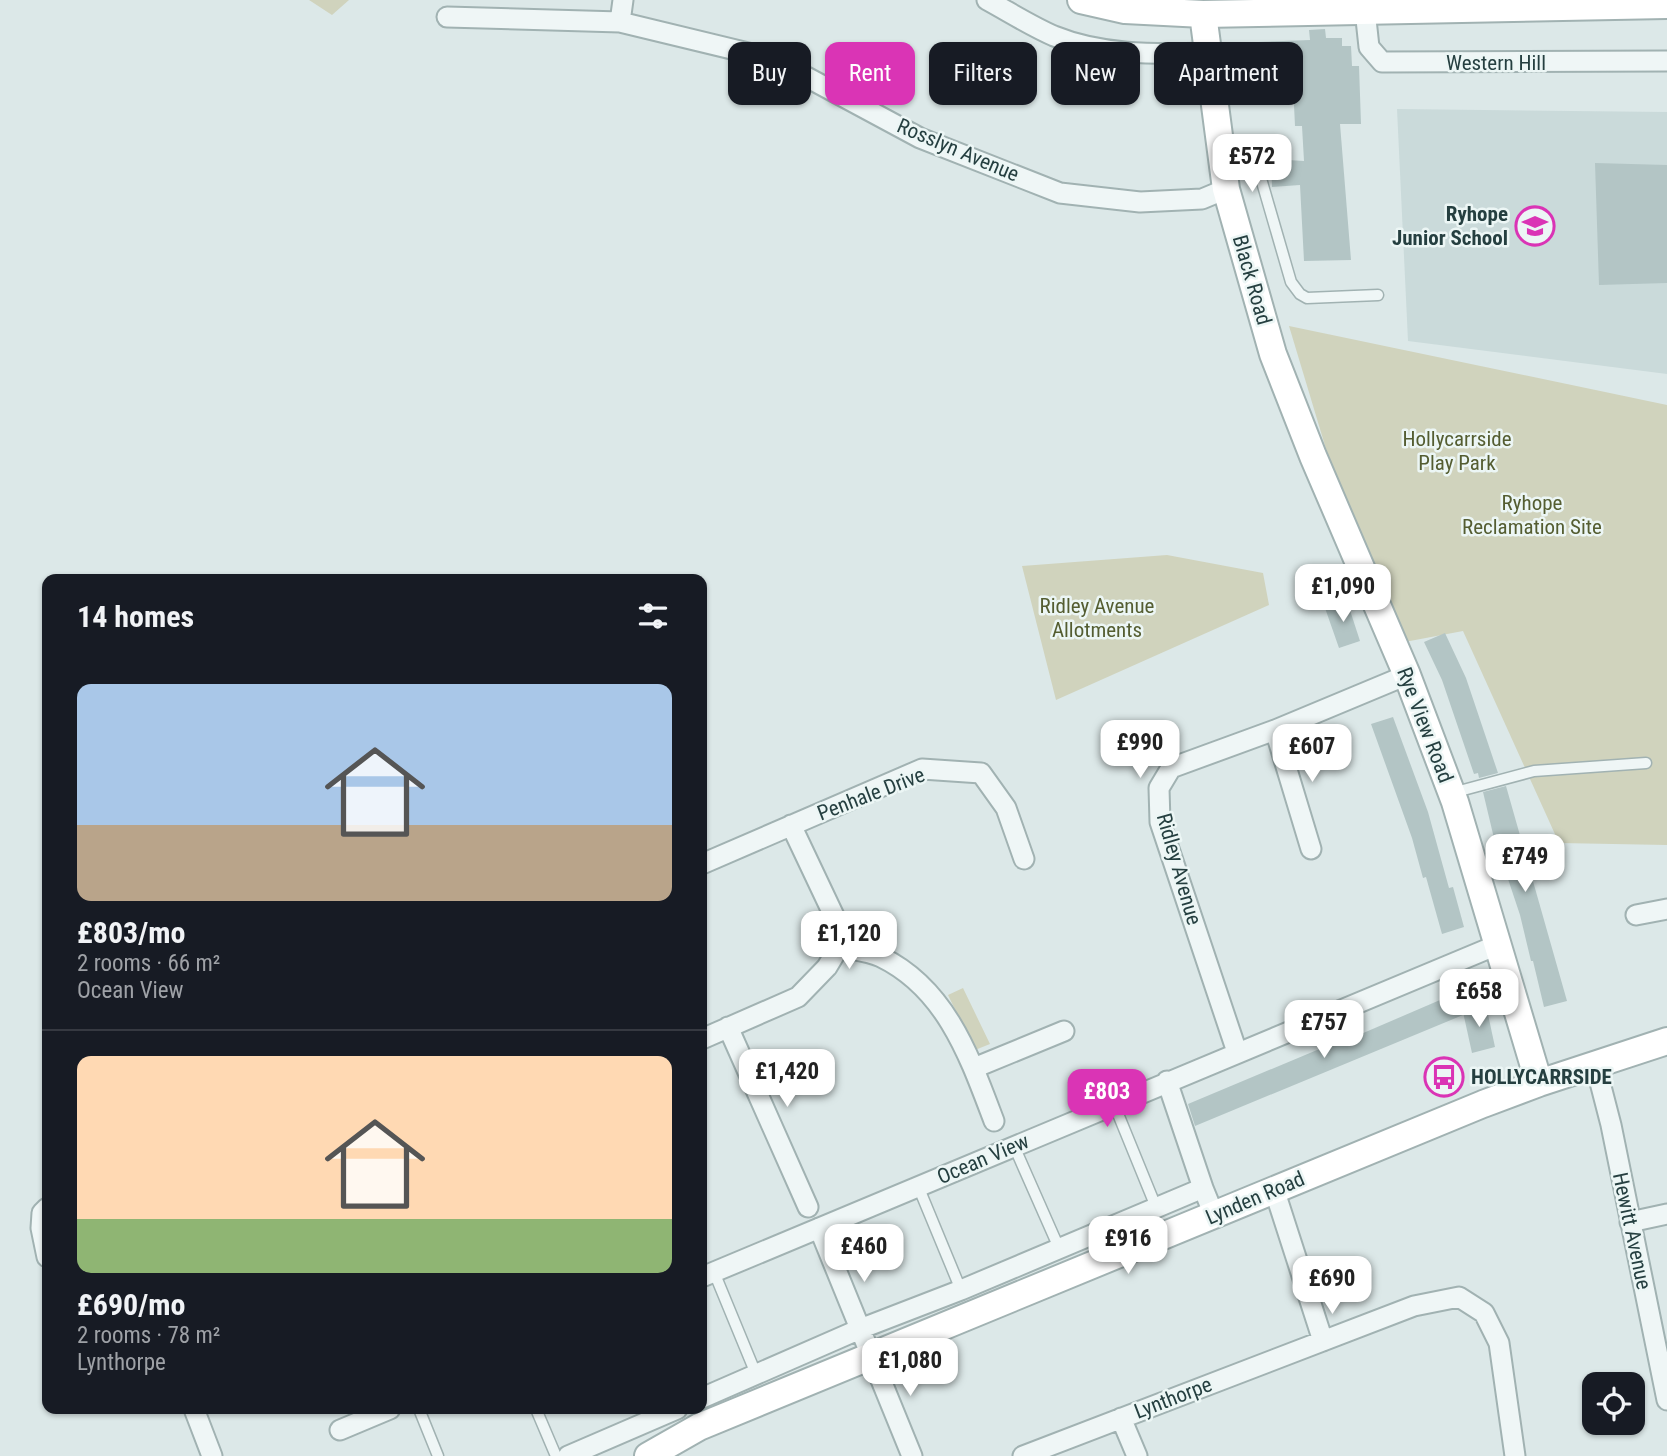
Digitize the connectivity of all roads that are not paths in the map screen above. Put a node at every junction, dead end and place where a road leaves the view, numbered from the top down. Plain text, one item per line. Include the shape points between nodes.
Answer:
1 (623, 0) edge
2 (987, 0) edge
3 (1080, 0) edge
4 (1123, 5) edge
5 (1407, 5) edge
6 (1667, 5) edge
7 (1365, 10) junction
8 (1203, 14) junction
9 (447, 17) dead end
10 (620, 22) junction
11 (1207, 42) edge
12 (1154, 54) edge
13 (1667, 61) edge
14 (1215, 105) edge
15 (1222, 160) junction
16 (1226, 189) junction
17 (1378, 295) dead end
18 (1282, 378) joint
19 (1407, 675) junction
20 (1275, 730) junction
21 (1646, 763) dead end
22 (1452, 793) junction
23 (792, 825) junction
24 (1311, 849) dead end
25 (1024, 859) dead end
26 (707, 862) edge
27 (1667, 909) edge
28 (1636, 915) dead end
29 (1497, 945) junction
30 (839, 947) junction
31 (728, 1027) junction
32 (1064, 1031) dead end
33 (707, 1037) edge
34 (1667, 1041) edge
35 (1237, 1052) junction
36 (1595, 1063) junction
37 (974, 1068) junction
38 (1167, 1081) junction
39 (1539, 1083) junction
40 (1114, 1104) junction
41 (994, 1121) dead end
42 (1014, 1146) junction
43 (918, 1186) junction
44 (1203, 1188) junction
45 (1274, 1189) junction
46 (808, 1207) dead end
47 (1156, 1207) junction
48 (42, 1213) edge
49 (1667, 1214) edge
50 (1214, 1215) junction
51 (1630, 1222) junction
52 (819, 1228) junction
53 (42, 1233) edge
54 (1059, 1248) junction
55 (708, 1275) edge
56 (961, 1290) junction
57 (860, 1329) junction
58 (1323, 1341) junction
59 (871, 1355) junction
60 (756, 1374) junction
61 (707, 1396) edge
62 (1667, 1400) edge
63 (196, 1414) edge
64 (378, 1414) edge
65 (421, 1414) edge
66 (539, 1414) edge
67 (654, 1414) edge
68 (1121, 1418) junction
69 (699, 1427) junction
70 (340, 1430) dead end
71 (212, 1456) edge
72 (438, 1456) edge
73 (556, 1456) edge
74 (568, 1456) edge
75 (634, 1456) edge
76 (648, 1456) edge
77 (912, 1456) edge
78 (1023, 1456) edge
79 (1137, 1456) edge
80 (1515, 1456) edge

1 - 10 street
2 - 12 street via 1054,36 1113,51
3 - 4 street
4 - 8 street via 1155,13
5 - 6 street
5 - 7 street
7 - 8 street
7 - 13 street, Western Hill via 1369,47 1382,62
8 - 11 street, Black Road
9 - 10 street, Rosslyn Avenue
10 - 16 street, Rosslyn Avenue via 773,59 920,138 1060,193 1140,202 1202,199
14 - 15 street, Black Road
15 - 16 street, Black Road
15 - 17 lane via 1255,158 1282,255 1300,294 1307,298
16 - 18 street, Black Road
18 - 19 street, Rye View Road
19 - 20 street, Ridley Avenue
19 - 22 street, Rye View Road
20 - 24 street
20 - 35 street, Ridley Avenue via 1171,768 1158,788 1160,822
21 - 22 lane via 1535,771
22 - 29 street, Rye View Road
23 - 25 street, Penhale Drive via 922,769 981,773 1006,808
23 - 26 street
23 - 30 street via 835,918
27 - 28 street
29 - 35 street, Ocean View
29 - 39 street, Rye View Road
30 - 31 street via 798,997
30 - 37 street via 880,956 921,984 953,1023
31 - 33 street
31 - 46 street
32 - 37 street
34 - 36 street, Lynden Road
35 - 38 street, Ocean View
36 - 39 street, Lynden Road
36 - 51 street, Hewitt Avenue
37 - 41 street
38 - 40 street, Ocean View
38 - 44 street
39 - 45 street, Lynden Road
40 - 42 street, Ocean View
40 - 47 lane
42 - 43 street, Ocean View
42 - 54 lane
43 - 52 street, Ocean View
43 - 56 lane
44 - 47 street
44 - 50 street
45 - 50 street, Lynden Road
45 - 58 street
47 - 54 street
48 - 53 street
49 - 51 street
50 - 59 street, Lynden Road
51 - 62 street, Hewitt Avenue
52 - 55 street, Ocean View
52 - 57 street
54 - 56 street
55 - 60 lane
56 - 57 street
57 - 59 street
57 - 60 street
58 - 68 street, Lynthorpe
58 - 80 street, Lynthorpe via 1414,1306 1459,1297 1484,1313 1499,1343
59 - 69 street, Lynden Road
59 - 77 street
60 - 61 street
63 - 71 street
64 - 70 street
65 - 72 lane
66 - 73 lane
67 - 74 street
68 - 78 street, Lynthorpe
68 - 79 street
69 - 75 street
69 - 76 street, Lynden Road

